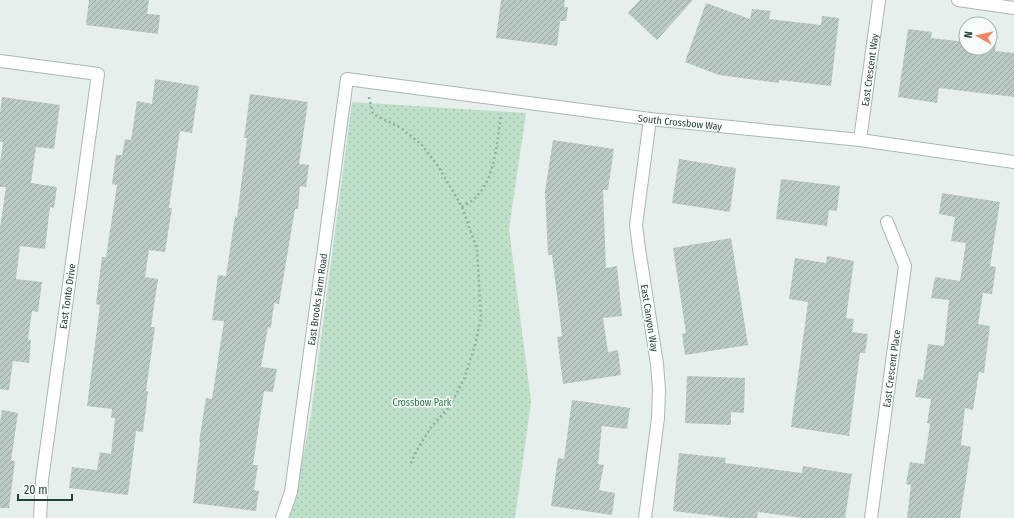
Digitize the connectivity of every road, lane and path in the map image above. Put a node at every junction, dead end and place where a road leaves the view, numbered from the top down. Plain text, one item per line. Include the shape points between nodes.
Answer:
1 (879, 0) edge
2 (958, 0) edge
3 (1014, 8) edge
4 (0, 61) edge
5 (347, 79) joint
6 (364, 81) junction
7 (502, 99) junction
8 (650, 119) junction
9 (860, 140) junction
10 (1014, 162) edge
11 (462, 207) junction
12 (887, 222) dead end
13 (410, 465) dead end
14 (40, 518) edge
15 (282, 518) edge
16 (645, 518) edge
17 (871, 518) edge

1 - 9 street, East Crescent Way
2 - 3 street
4 - 14 street, East Tonto Drive via 98,74 42,480
5 - 6 street, South Crossbow Way
5 - 15 street, East Brooks Farm Road via 291,492
6 - 7 street, South Crossbow Way
6 - 11 path via 373,114 401,128 422,145 438,166
7 - 8 street, South Crossbow Way
7 - 11 path via 494,162 477,196
8 - 9 street, South Crossbow Way
8 - 16 street, East Canyon Way via 636,225 659,389 658,418
9 - 10 street, South Crossbow Way
11 - 13 path via 477,250 481,318 464,379 450,406 432,426
12 - 17 street, East Crescent Place via 905,266

